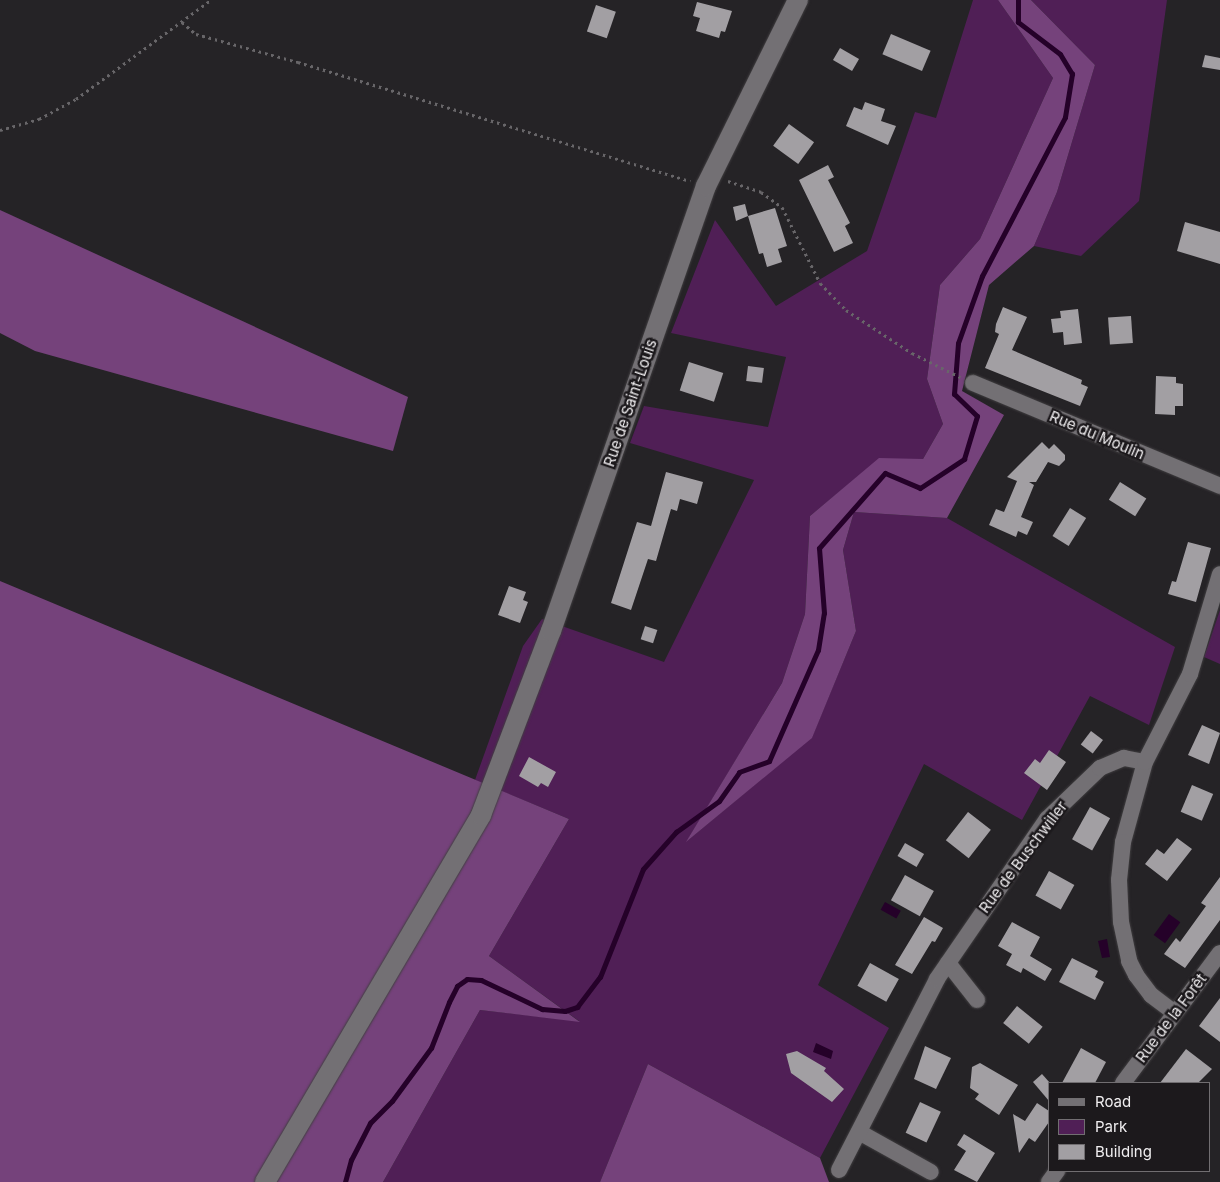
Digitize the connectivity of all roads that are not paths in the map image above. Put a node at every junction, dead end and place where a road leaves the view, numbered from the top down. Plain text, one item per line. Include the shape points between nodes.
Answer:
1 (798, 0) edge
2 (970, 381) road end
3 (1220, 486) edge
4 (1220, 574) edge
5 (1145, 762) junction
6 (1220, 953) edge
7 (948, 963) junction
8 (977, 1000) dead end
9 (1176, 1013) junction
10 (1124, 1082) edge
11 (860, 1132) junction
12 (839, 1170) dead end
13 (931, 1172) dead end
14 (265, 1182) edge

1 - 14 street, Rue de Saint-Louis via 708,181 551,631 481,816
2 - 3 street, Rue du Moulin
4 - 5 street via 1190,674
5 - 7 street, Rue de Buschwiller via 1117,760 1083,782 1047,819
5 - 9 street via 1124,842 1119,880 1121,922 1127,954 1136,975 1151,995
6 - 9 street, Rue de la Forêt
7 - 8 street
7 - 11 street, Rue de Buschwiller via 924,1002
9 - 10 street, Rue de la Forêt
11 - 12 street, Rue de Buschwiller
11 - 13 street

